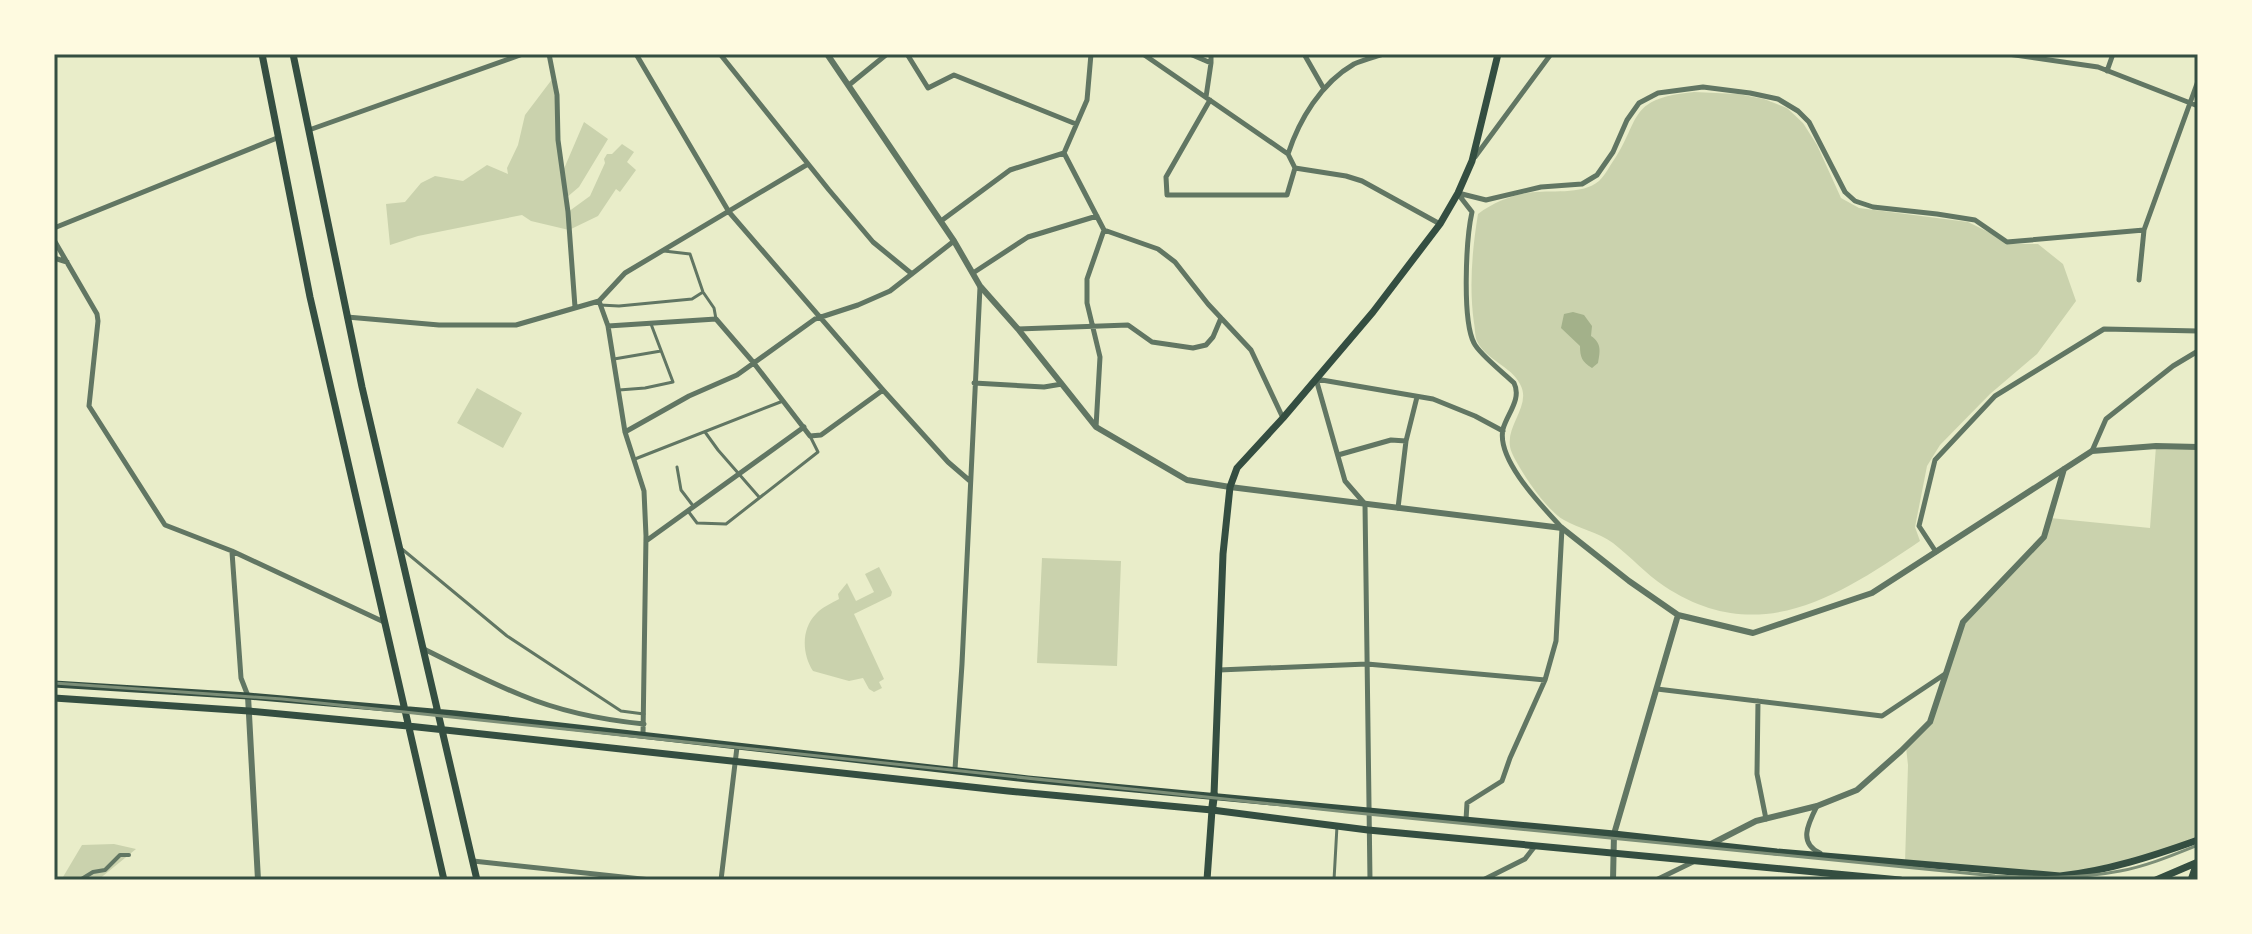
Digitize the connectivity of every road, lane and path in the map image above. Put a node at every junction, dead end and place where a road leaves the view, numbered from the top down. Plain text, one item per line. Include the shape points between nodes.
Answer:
1 (262, 54) edge
2 (293, 54) edge
3 (523, 54) edge
4 (549, 54) edge
5 (636, 54) edge
6 (720, 54) edge
7 (827, 54) edge
8 (887, 54) edge
9 (907, 54) edge
10 (1091, 54) edge
11 (1143, 54) edge
12 (1190, 54) edge
13 (1211, 54) edge
14 (1304, 54) edge
15 (1384, 54) edge
16 (1498, 54) edge
17 (1551, 54) edge
18 (2008, 54) edge
19 (2113, 54) edge
20 (1211, 63) junction
21 (2107, 71) junction
22 (2198, 81) edge
23 (849, 85) junction
24 (1324, 89) junction
25 (1208, 98) junction
26 (2190, 103) junction
27 (2198, 106) edge
28 (1076, 124) junction
29 (308, 130) junction
30 (277, 138) junction
31 (1064, 153) junction
32 (1288, 154) junction
33 (1472, 161) junction
34 (808, 164) junction
35 (1295, 168) junction
36 (1458, 193) junction
37 (729, 212) junction
38 (1097, 216) junction
39 (941, 221) junction
40 (1440, 224) junction
41 (54, 228) edge
42 (1104, 230) junction
43 (2144, 230) junction
44 (54, 240) edge
45 (954, 241) junction
46 (662, 251) junction
47 (54, 258) edge
48 (67, 262) junction
49 (973, 273) junction
50 (912, 274) junction
51 (2139, 280) dead end
52 (980, 286) junction
53 (703, 292) junction
54 (599, 303) junction
55 (575, 307) junction
56 (347, 317) junction
57 (819, 318) junction
58 (1221, 318) junction
59 (716, 319) junction
60 (651, 324) junction
61 (608, 326) junction
62 (1092, 326) junction
63 (1018, 329) junction
64 (2198, 331) edge
65 (661, 351) junction
66 (2198, 351) edge
67 (614, 359) junction
68 (753, 362) junction
69 (1316, 379) junction
70 (974, 383) junction
71 (1063, 384) junction
72 (619, 390) junction
73 (883, 390) junction
74 (1417, 397) junction
75 (783, 401) junction
76 (1283, 418) junction
77 (804, 427) junction
78 (1096, 427) junction
79 (1503, 431) junction
80 (625, 432) junction
81 (705, 432) junction
82 (810, 436) junction
83 (1406, 441) junction
84 (2198, 447) edge
85 (2092, 451) junction
86 (1338, 455) junction
87 (635, 459) junction
88 (677, 467) dead end
89 (2064, 469) junction
90 (739, 474) junction
91 (970, 481) junction
92 (1230, 487) junction
93 (760, 498) junction
94 (1365, 504) junction
95 (1398, 508) junction
96 (691, 509) junction
97 (1562, 528) junction
98 (646, 541) junction
99 (398, 546) junction
100 (232, 551) junction
101 (1936, 552) junction
102 (1678, 615) junction
103 (385, 622) junction
104 (423, 649) junction
105 (1367, 664) junction
106 (1218, 670) junction
107 (1946, 673) junction
108 (1545, 680) junction
109 (54, 684) edge
110 (1657, 689) junction
111 (248, 696) junction
112 (54, 698) edge
113 (1758, 701) junction
114 (405, 710) junction
115 (249, 711) junction
116 (439, 713) junction
117 (644, 714) junction
118 (644, 724) junction
119 (408, 726) junction
120 (442, 729) junction
121 (643, 736) junction
122 (737, 747) junction
123 (735, 760) junction
124 (955, 769) junction
125 (1214, 795) junction
126 (1817, 806) junction
127 (1212, 810) junction
128 (1368, 811) junction
129 (1766, 819) junction
130 (1466, 821) junction
131 (1337, 826) junction
132 (1368, 830) junction
133 (1614, 834) junction
134 (2198, 840) edge
135 (1711, 844) junction
136 (1536, 845) junction
137 (1614, 851) junction
138 (129, 855) dead end
139 (1829, 857) junction
140 (473, 861) junction
141 (1694, 861) junction
142 (2198, 862) edge
143 (1780, 869) junction
144 (2007, 871) junction
145 (80, 880) edge
146 (258, 880) edge
147 (444, 880) edge
148 (477, 880) edge
149 (651, 880) edge
150 (721, 880) edge
151 (1207, 880) edge
152 (1334, 880) edge
153 (1370, 880) edge
154 (1483, 880) edge
155 (1613, 880) edge
156 (1656, 880) edge
157 (1782, 880) edge
158 (1900, 880) edge
159 (2004, 880) edge
160 (2156, 880) edge
161 (2191, 880) edge

1 - 30 main road
2 - 29 main road
3 - 29 street
4 - 55 street
5 - 37 street
6 - 34 street
7 - 23 street
8 - 23 street
9 - 28 street via 928,88 954,75
10 - 28 street via 1087,100
11 - 25 street
12 - 20 street
13 - 20 street
14 - 24 street
15 - 24 street via 1354,64
16 - 33 main road
17 - 33 street
18 - 21 street
19 - 21 street
20 - 25 street
21 - 26 street
22 - 26 street
23 - 39 street
24 - 32 street via 1296,131
25 - 32 street
25 - 35 street via 1166,177 1167,195 1287,195
26 - 27 street
26 - 43 street
28 - 31 street
29 - 56 main road
30 - 41 street
30 - 103 main road
31 - 38 street
31 - 39 street via 1010,170
32 - 35 street
33 - 36 main road
34 - 37 street
34 - 50 street via 873,242
35 - 40 street via 1362,181
36 - 40 main road
36 - 43 street via 1486,200 1582,184 1597,175 1639,103 1658,93 1703,87 1778,99 1798,111 1845,192 1873,207 1975,220 2007,242
36 - 79 street via 1472,212 1467,319 1474,345 1517,390
37 - 46 street
37 - 57 street
38 - 42 street
38 - 49 street via 1028,237
39 - 45 street
40 - 69 main road
42 - 58 street via 1158,249
42 - 62 street via 1087,279
43 - 51 street
44 - 48 street
45 - 49 street
45 - 50 street
46 - 53 lane via 690,254
46 - 54 street via 625,273
47 - 48 street
48 - 100 street via 97,314 89,406 165,525
49 - 52 street
50 - 57 street via 890,291
52 - 63 street
52 - 70 street
53 - 54 lane via 692,299
53 - 59 lane
54 - 55 street
54 - 61 street
55 - 56 street via 516,325
56 - 99 main road
57 - 68 street
57 - 73 street
58 - 62 street via 1206,345 1193,348 1152,342 1128,325
58 - 76 street via 1251,350
59 - 60 street
59 - 68 street
60 - 61 street
60 - 65 lane
61 - 67 street
62 - 63 street
62 - 78 street via 1100,357
63 - 71 street
64 - 101 street via 2104,329 1995,396 1935,460 1919,526
65 - 67 lane
65 - 72 lane via 673,382
66 - 85 street via 2106,419
67 - 72 street
68 - 75 street
68 - 80 street
69 - 74 street
69 - 76 main road
69 - 86 street
70 - 71 street
70 - 91 street
71 - 78 street
72 - 80 street
73 - 82 street via 821,435
73 - 91 street
74 - 79 street via 1433,399
74 - 83 street
75 - 77 street
75 - 81 lane
76 - 92 main road via 1237,468
77 - 82 street
77 - 90 street
78 - 92 street via 1187,480
79 - 97 street via 1511,465
80 - 87 street
81 - 87 lane
81 - 90 lane
82 - 93 lane via 818,452
83 - 86 street via 1391,440
83 - 95 street
84 - 85 street
85 - 89 street
86 - 94 street via 1345,481
87 - 98 street via 644,491
88 - 96 lane
89 - 101 street
89 - 107 street via 2044,537 1963,622
90 - 93 lane
90 - 96 street
91 - 124 street
92 - 94 street
92 - 106 main road
93 - 96 lane via 726,524 697,523
94 - 95 street
94 - 105 street
95 - 97 street
96 - 98 street
97 - 102 street
97 - 108 street via 1556,641
98 - 117 street
99 - 104 main road
99 - 117 lane via 507,636 621,711
100 - 103 street
100 - 111 street via 241,678
101 - 102 street via 1872,593 1753,633
102 - 110 street
103 - 114 main road
104 - 116 main road
104 - 118 street via 523,696
105 - 106 street
105 - 108 street
105 - 128 street
106 - 125 main road
107 - 113 street via 1882,716
107 - 126 street via 1930,722 1857,790
108 - 130 street via 1502,781 1467,803
109 - 111 main road
110 - 113 street
110 - 133 street
111 - 114 main road
111 - 115 street
112 - 115 main road
113 - 129 street via 1757,774
114 - 116 main road
114 - 119 main road
115 - 119 main road
115 - 146 street
116 - 120 main road
116 - 121 main road
117 - 118 street
118 - 121 street
119 - 120 main road
119 - 147 main road
120 - 123 main road
120 - 140 main road
121 - 122 main road
122 - 123 street
122 - 124 main road
123 - 127 main road
123 - 150 street
124 - 125 main road
125 - 127 main road
125 - 128 main road
126 - 129 street
126 - 139 street via 1807,842
127 - 131 main road
127 - 151 main road
128 - 130 main road
128 - 132 street
129 - 135 street
130 - 133 main road
131 - 132 main road
131 - 152 lane
132 - 136 main road
132 - 153 street
133 - 135 main road
133 - 137 street
134 - 144 main road via 2084,874
135 - 139 main road
136 - 137 main road
136 - 154 street via 1525,859
137 - 141 main road
137 - 155 street
138 - 145 street via 120,855 109,869
139 - 144 main road
140 - 148 main road
140 - 149 street
141 - 143 main road
141 - 156 street
142 - 160 main road
142 - 161 main road
143 - 157 street
143 - 158 main road
144 - 159 street

